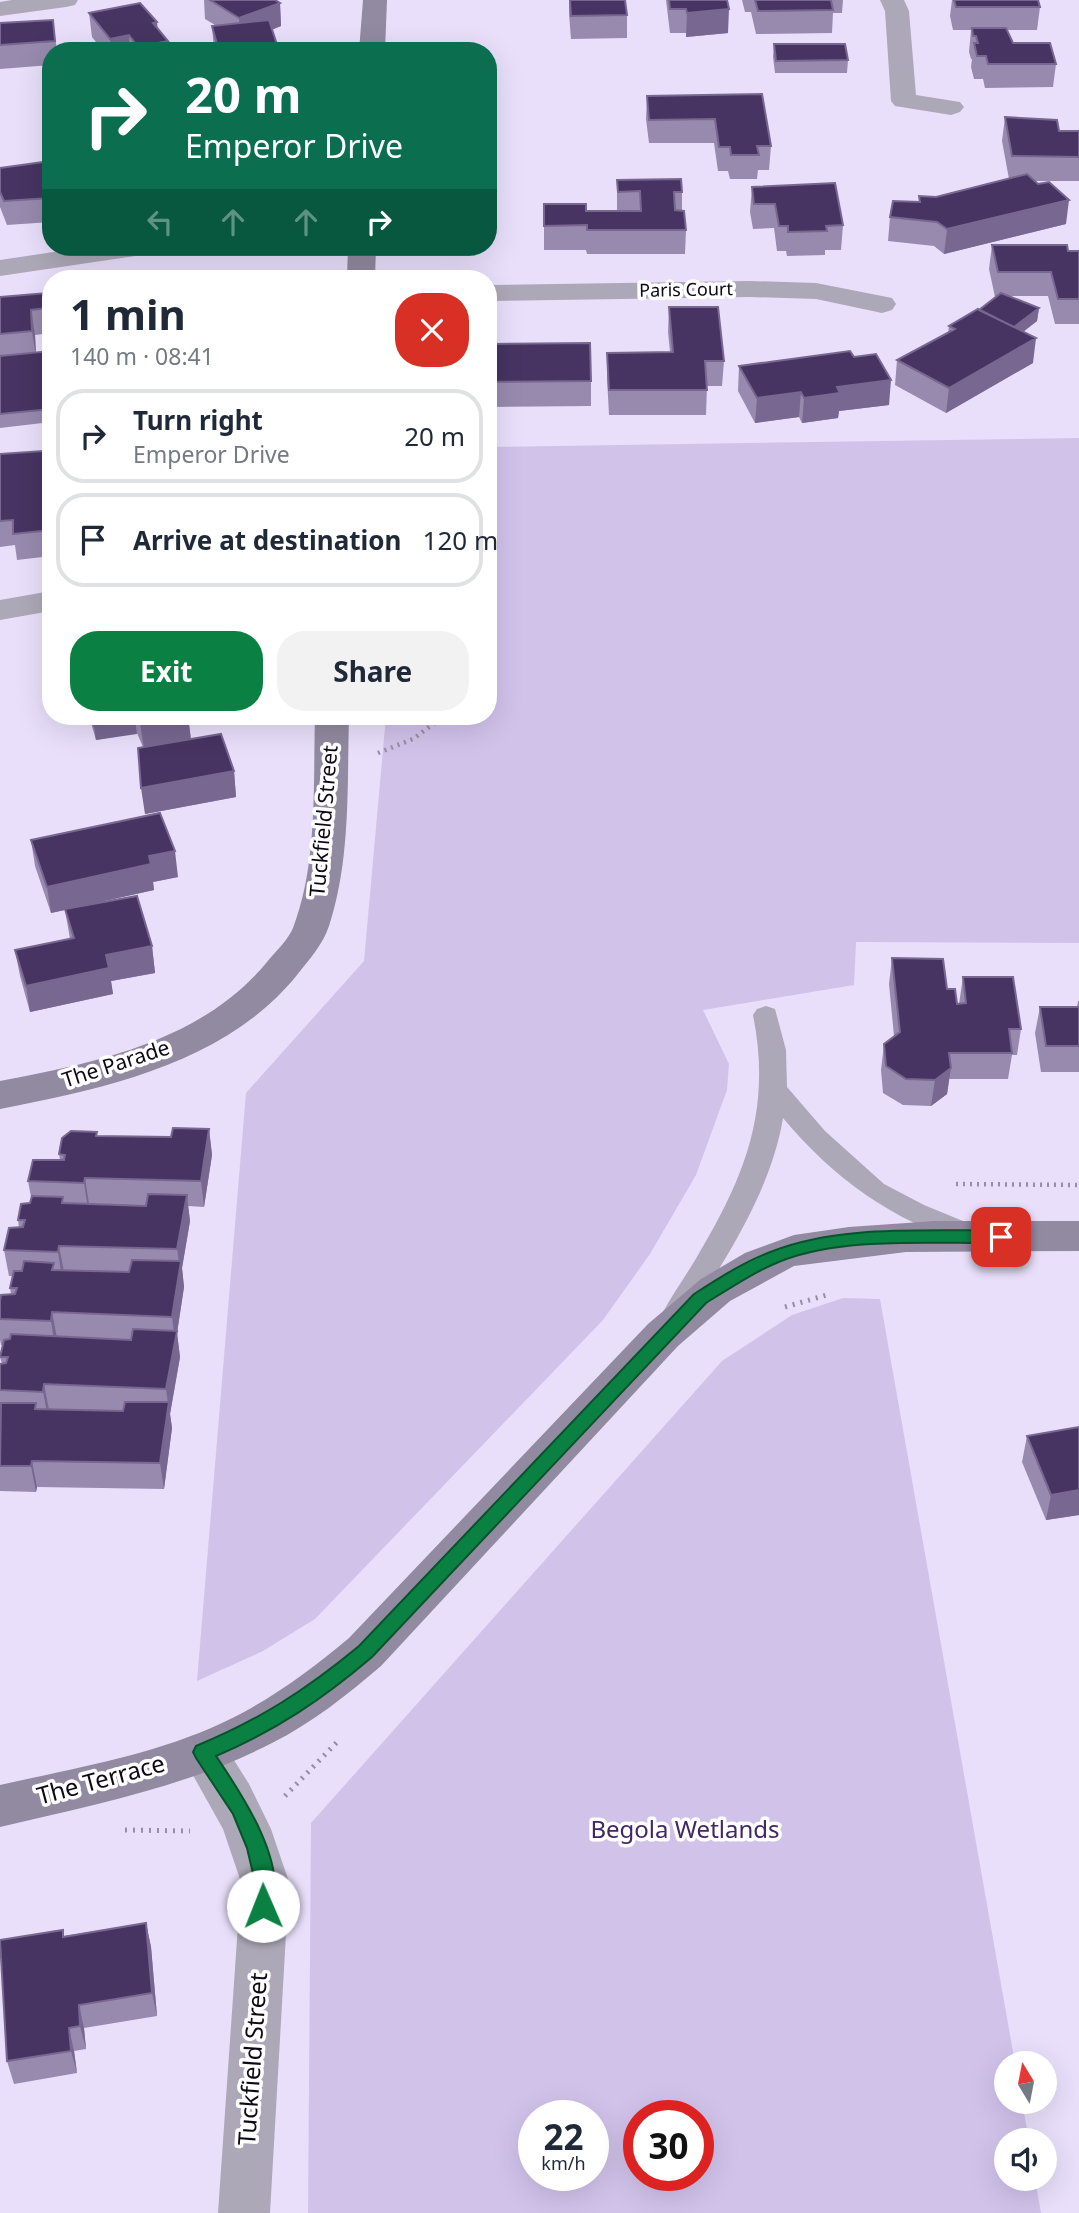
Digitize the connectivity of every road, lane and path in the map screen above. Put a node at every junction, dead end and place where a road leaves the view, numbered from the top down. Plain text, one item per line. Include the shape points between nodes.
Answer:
1 (66, 0) edge
2 (375, 0) edge
3 (891, 0) edge
4 (0, 9) edge
5 (373, 42) edge
6 (951, 107) dead end
7 (81, 256) edge
8 (0, 268) edge
9 (497, 293) edge
10 (882, 304) dead end
11 (42, 603) edge
12 (0, 610) edge
13 (332, 725) edge
14 (432, 725) edge
15 (330, 765) junction
16 (261, 992) joint
17 (766, 1015) dead end
18 (773, 1088) junction
19 (0, 1095) edge
20 (945, 1184) dead end
21 (1079, 1185) edge
22 (1079, 1236) edge
23 (975, 1237) junction
24 (841, 1290) dead end
25 (777, 1310) dead end
26 (663, 1335) junction
27 (346, 1733) dead end
28 (203, 1752) junction
29 (0, 1806) edge
30 (117, 1830) dead end
31 (250, 1832) junction
32 (244, 2213) edge

1 - 4 street
2 - 5 street
3 - 6 street via 897,10 904,101
7 - 8 street
9 - 10 street, Paris Court via 763,289 816,291
11 - 12 street
13 - 15 street, Tuckfield Street
14 - 15 path via 413,739 360,760
15 - 16 street, Tuckfield Street via 322,886 310,930 283,970
16 - 19 street, The Parade via 228,1018 135,1062
17 - 18 lane
18 - 23 lane via 817,1142 864,1184
18 - 26 lane via 768,1127 746,1188 706,1268
20 - 21 path
22 - 23 street, The Terrace
23 - 26 street, The Terrace via 872,1239 779,1255 700,1299
24 - 25 path
26 - 28 street, The Terrace via 365,1652 317,1692 256,1730
27 - 31 path
28 - 29 street, The Terrace
28 - 31 street, Tuckfield Street
30 - 31 path
31 - 32 street, Tuckfield Street via 265,1882

